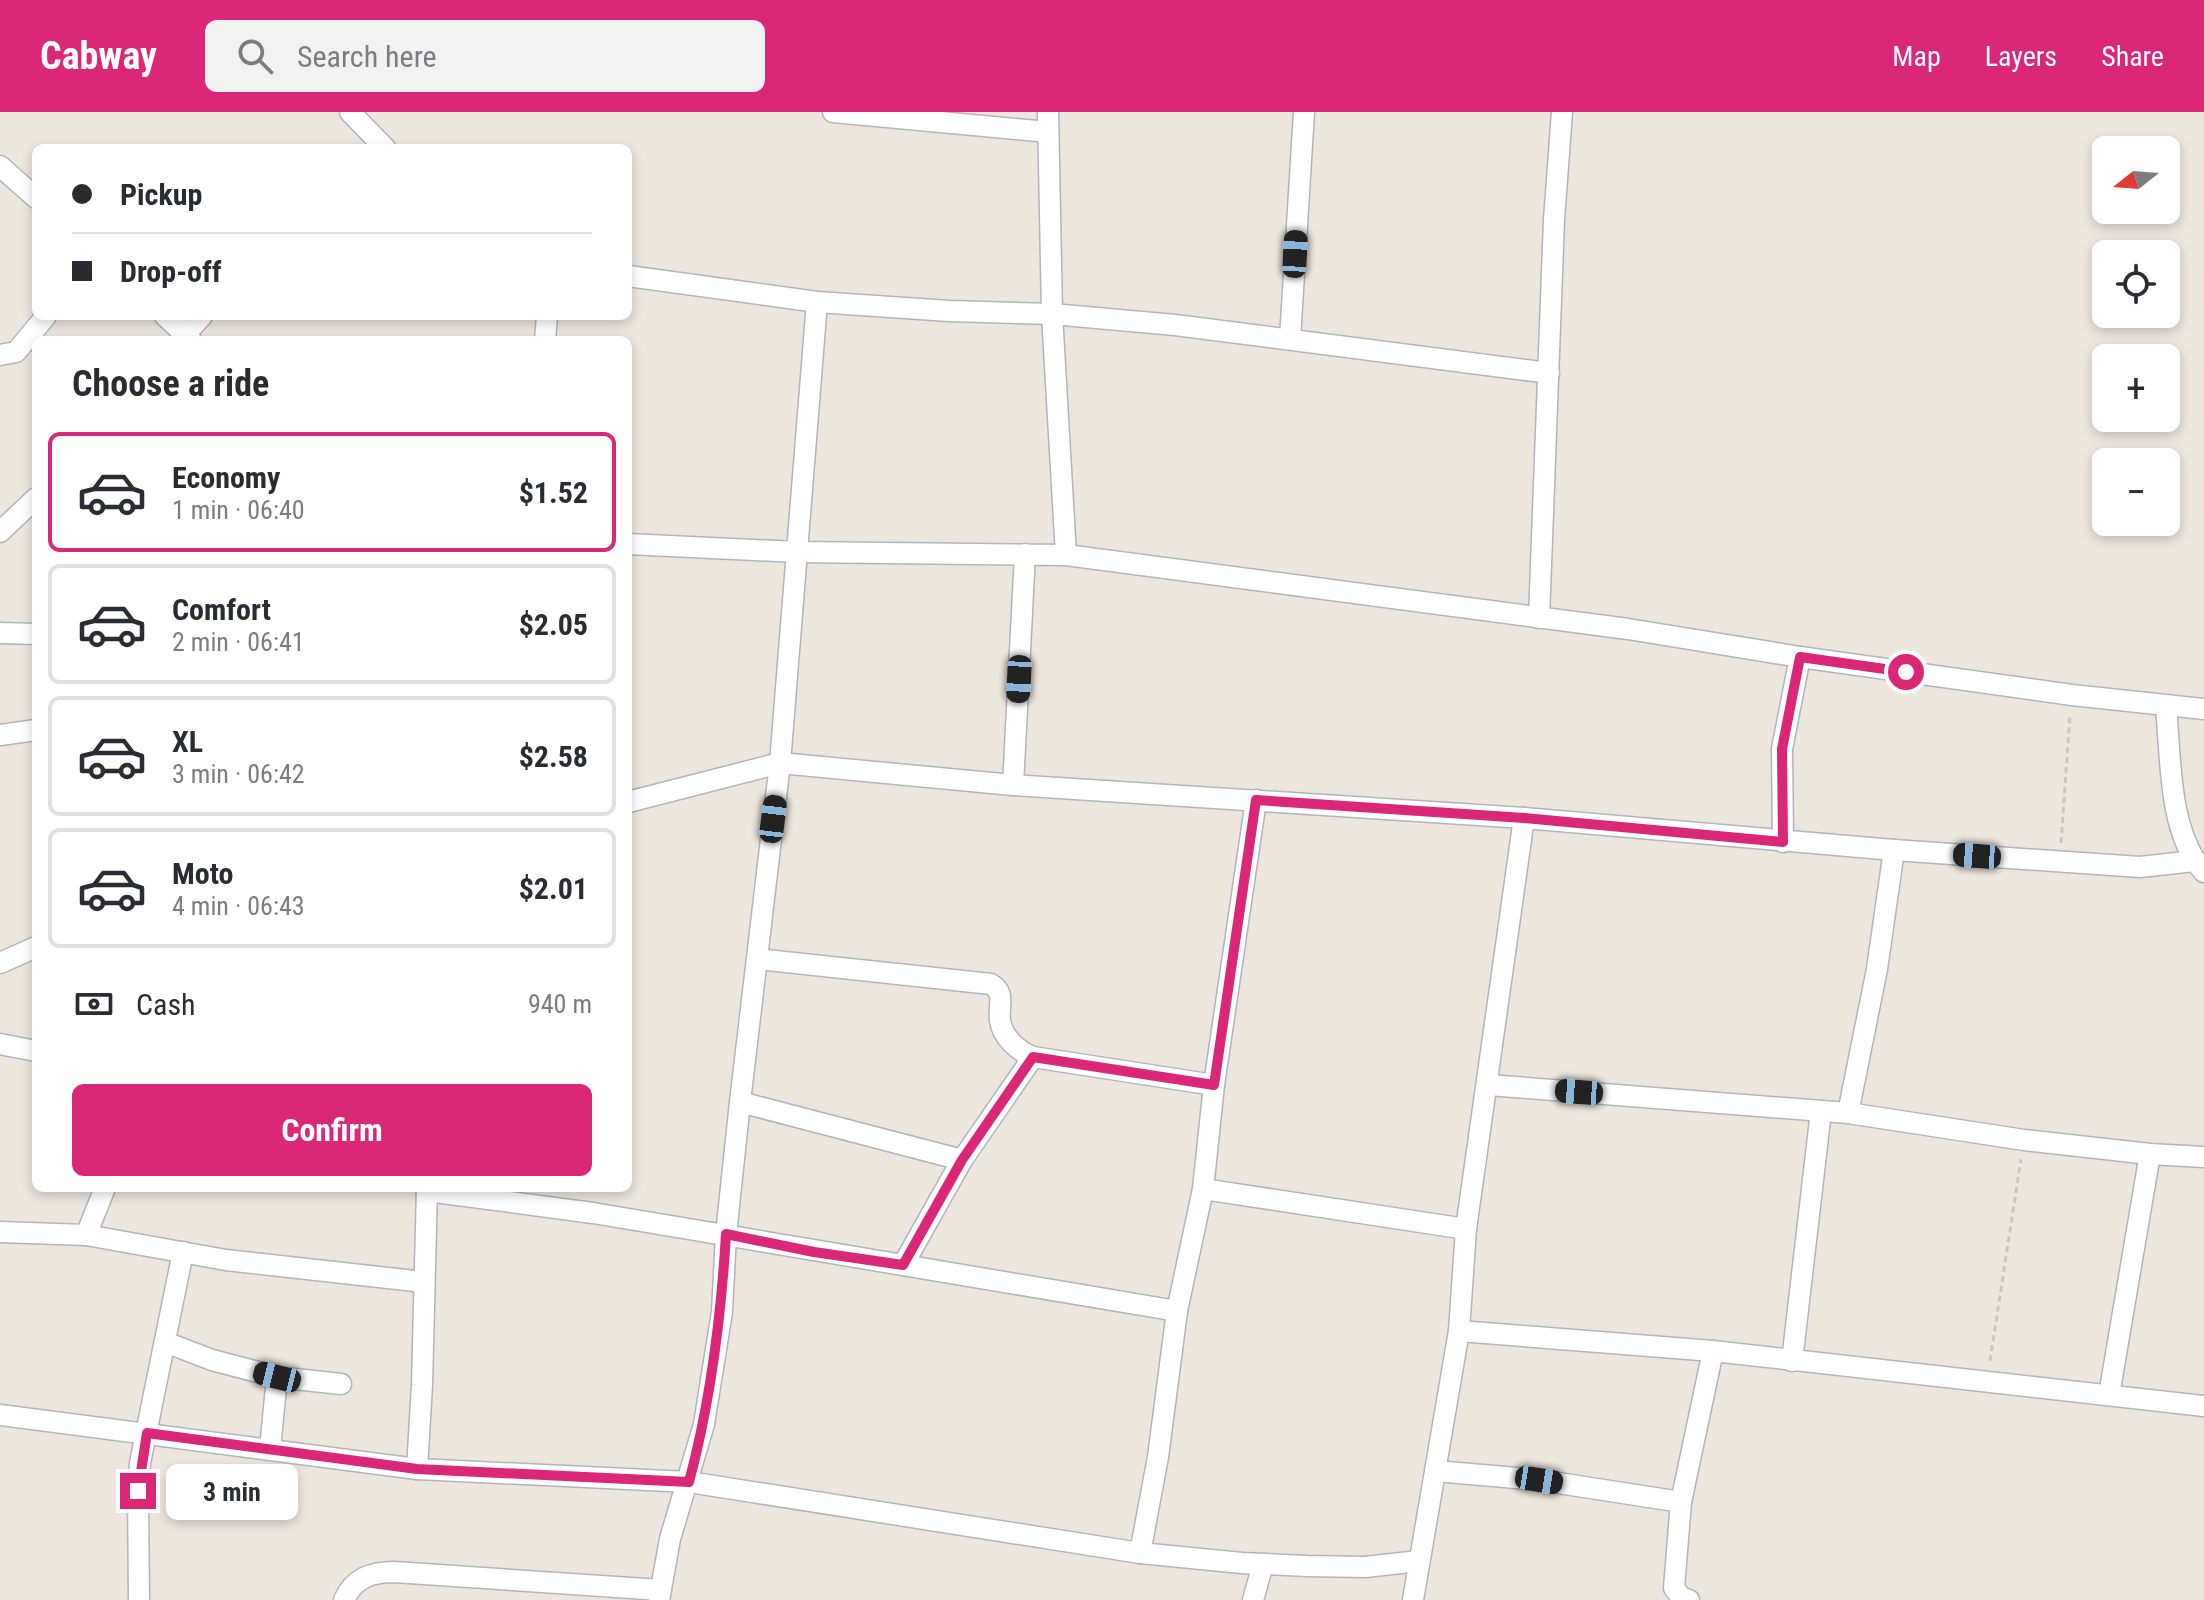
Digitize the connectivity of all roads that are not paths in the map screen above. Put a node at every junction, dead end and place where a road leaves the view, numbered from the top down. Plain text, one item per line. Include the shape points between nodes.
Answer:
1 (350, 112) edge
2 (833, 112) edge
3 (1304, 112) edge
4 (1562, 112) edge
5 (1048, 122) edge
6 (381, 144) edge
7 (0, 166) edge
8 (32, 194) edge
9 (632, 277) edge
10 (817, 302) junction
11 (1052, 314) junction
12 (43, 320) edge
13 (169, 320) edge
14 (199, 320) edge
15 (183, 336) edge
16 (187, 336) edge
17 (1290, 339) junction
18 (0, 355) edge
19 (1549, 373) junction
20 (32, 502) edge
21 (0, 532) edge
22 (632, 544) edge
23 (797, 552) junction
24 (1025, 554) junction
25 (1066, 555) junction
26 (1539, 618) junction
27 (0, 633) edge
28 (32, 634) edge
29 (1800, 657) junction
30 (2166, 706) junction
31 (2204, 709) edge
32 (32, 731) edge
33 (0, 735) edge
34 (780, 763) junction
35 (1013, 785) junction
36 (1256, 800) junction
37 (632, 801) edge
38 (1524, 818) junction
39 (1783, 842) junction
40 (1894, 850) junction
41 (2199, 867) edge
42 (32, 949) edge
43 (757, 959) junction
44 (0, 963) edge
45 (0, 1044) edge
46 (32, 1050) edge
47 (1033, 1057) junction
48 (1214, 1085) junction
49 (1489, 1085) junction
50 (740, 1102) junction
51 (1821, 1111) junction
52 (1848, 1113) junction
53 (2150, 1154) junction
54 (2204, 1157) edge
55 (962, 1160) junction
56 (1203, 1189) junction
57 (103, 1192) edge
58 (427, 1192) edge
59 (441, 1192) edge
60 (1466, 1229) junction
61 (0, 1232) edge
62 (726, 1234) junction
63 (86, 1235) junction
64 (183, 1252) junction
65 (903, 1265) junction
66 (424, 1282) junction
67 (1177, 1311) junction
68 (1459, 1331) junction
69 (165, 1342) junction
70 (1713, 1351) junction
71 (1792, 1361) junction
72 (277, 1377) junction
73 (341, 1384) dead end
74 (2109, 1395) junction
75 (2204, 1406) edge
76 (0, 1415) edge
77 (147, 1433) junction
78 (270, 1449) junction
79 (417, 1469) junction
80 (1436, 1471) junction
81 (689, 1482) junction
82 (1681, 1502) junction
83 (1140, 1553) junction
84 (1419, 1561) junction
85 (1263, 1564) junction
86 (660, 1595) edge
87 (139, 1600) edge
88 (344, 1600) edge
89 (1253, 1600) edge
90 (1413, 1600) edge
91 (1689, 1600) edge

1 - 6 street
2 - 5 street
3 - 17 street
4 - 19 street
5 - 11 street
7 - 8 street
9 - 10 street
10 - 11 street
10 - 23 street
11 - 17 street
11 - 25 street
12 - 18 street via 16,352
13 - 15 street
14 - 16 street
17 - 19 street
19 - 26 street
20 - 21 street
22 - 23 street
23 - 24 street
23 - 34 street
24 - 25 street
24 - 35 street
25 - 26 street
26 - 29 street
27 - 28 street
29 - 30 street
29 - 39 street via 1782,749
30 - 31 street
30 - 41 street via 2177,822
32 - 33 street
34 - 35 street
34 - 37 street
34 - 43 street
35 - 36 street
36 - 38 street
36 - 48 street
38 - 39 street
38 - 49 street
39 - 40 street
40 - 41 street
40 - 52 street
42 - 44 street
43 - 47 street via 991,984 1000,994 1005,1032 1016,1048
43 - 50 street
45 - 46 street
47 - 48 street
47 - 55 street
48 - 56 street
49 - 51 street
49 - 60 street
50 - 55 street
50 - 62 street
51 - 52 street
51 - 71 street
52 - 53 street
53 - 54 street
53 - 74 street
55 - 65 street
56 - 60 street
56 - 67 street
57 - 63 street
58 - 66 street
59 - 62 street
60 - 68 street
61 - 63 street
62 - 65 street
62 - 81 street via 710,1393
63 - 64 street
64 - 66 street
64 - 69 street
65 - 67 street
66 - 79 street
67 - 83 street
68 - 70 street
68 - 80 street
69 - 72 street
69 - 77 street
70 - 71 street
70 - 82 street
71 - 74 street
72 - 73 street
72 - 78 street
74 - 75 street
76 - 77 street
77 - 78 street
77 - 87 street via 138,1491
78 - 79 street
79 - 81 street
80 - 82 street via 1539,1480
80 - 84 street
81 - 83 street
81 - 86 street via 670,1539
82 - 91 street via 1674,1588
83 - 85 street
84 - 85 street via 1365,1567
84 - 90 street
85 - 89 street
86 - 88 street via 379,1572 362,1578

